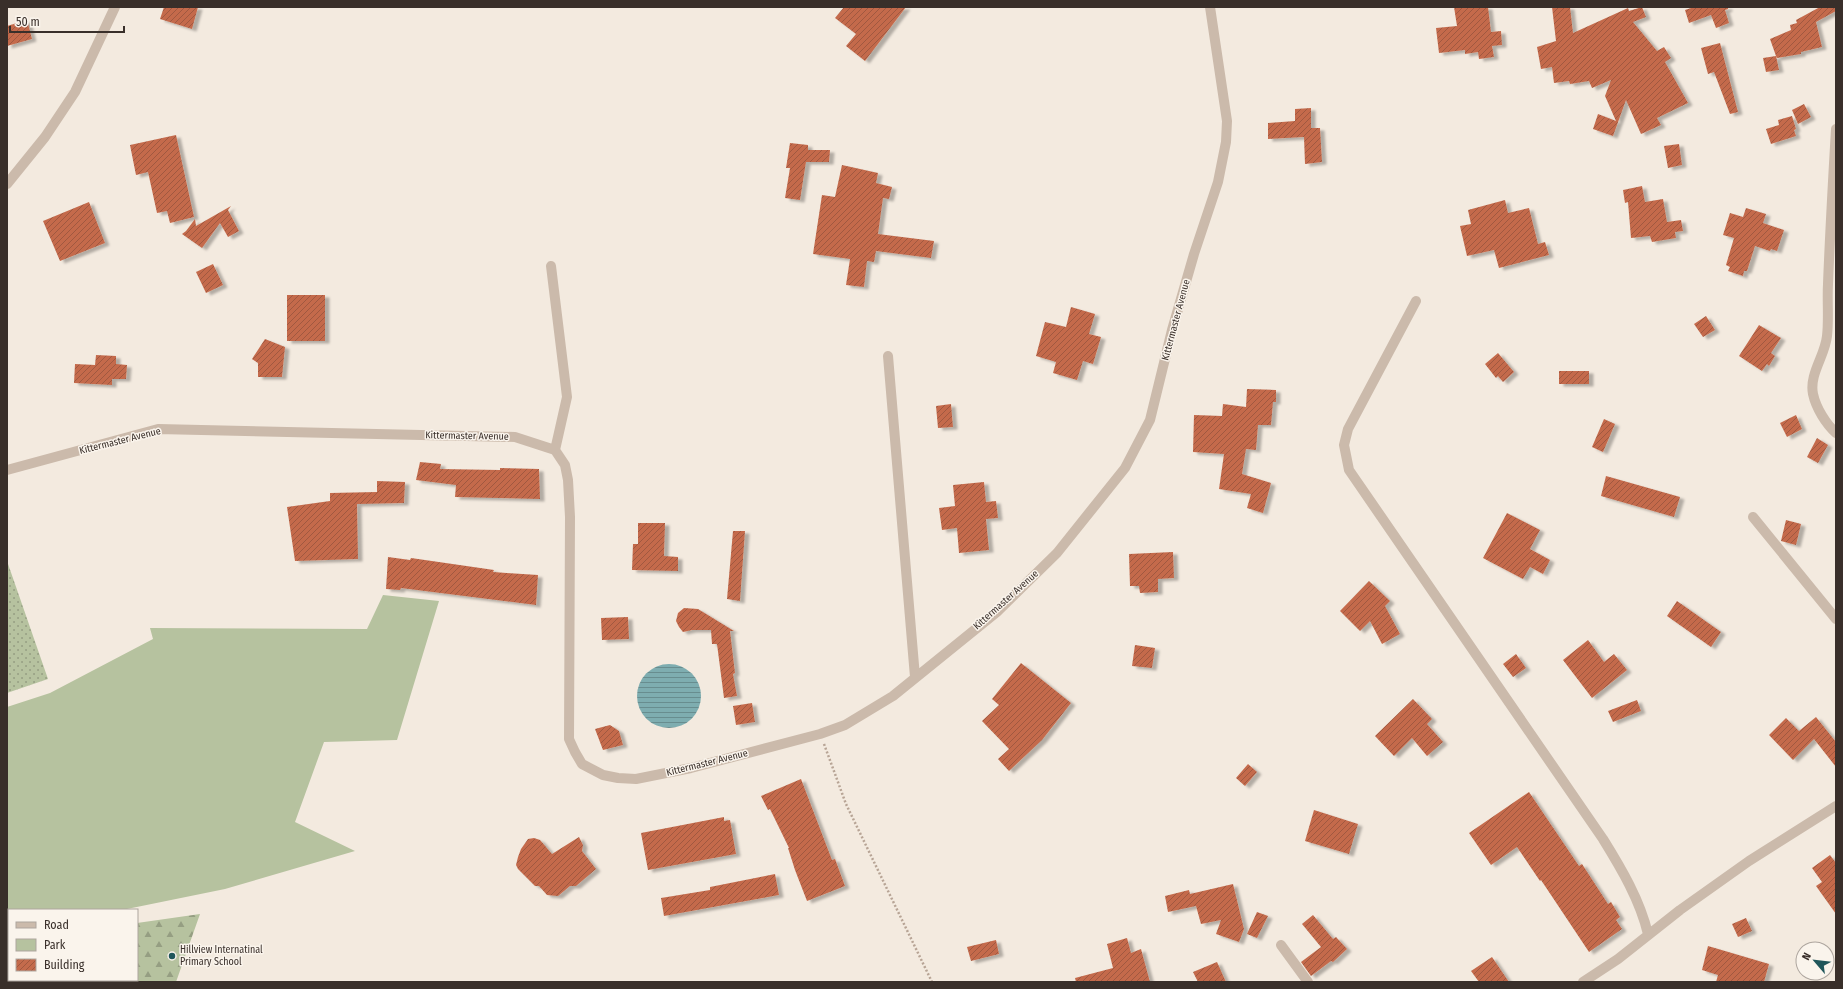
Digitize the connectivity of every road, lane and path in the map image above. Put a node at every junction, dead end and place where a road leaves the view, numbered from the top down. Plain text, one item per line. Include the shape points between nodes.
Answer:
1 (115, 7) edge
2 (1210, 7) edge
3 (1836, 129) edge
4 (7, 184) edge
5 (1833, 243) edge
6 (551, 266) dead end
7 (1416, 301) dead end
8 (888, 356) dead end
9 (1836, 433) edge
10 (555, 450) junction
11 (7, 470) edge
12 (1753, 517) dead end
13 (1836, 620) edge
14 (915, 677) junction
15 (820, 734) junction
16 (1836, 806) edge
17 (1648, 934) junction
18 (1281, 945) dead end
19 (932, 982) edge
20 (1308, 982) edge
21 (1583, 982) edge

1 - 4 street via 75,92 45,137
2 - 14 street, Kittermaster Avenue via 1227,122 1226,142 1218,182 1172,330 1150,420 1125,468 1057,553 998,611
3 - 5 street
5 - 9 street via 1827,336 1824,351 1814,373 1813,394 1819,410
6 - 10 street via 567,397
7 - 17 street via 1348,429 1344,445 1349,470 1603,839 1644,918
8 - 14 street
10 - 11 street, Kittermaster Avenue via 514,437 158,429
10 - 15 street, Kittermaster Avenue via 564,465 568,480 570,517 569,739 582,764 603,775 636,779 691,768
12 - 13 street
14 - 15 street, Kittermaster Avenue via 893,696 845,725
15 - 19 path via 846,804
16 - 17 street via 1749,861
17 - 21 street via 1618,959
18 - 20 street

